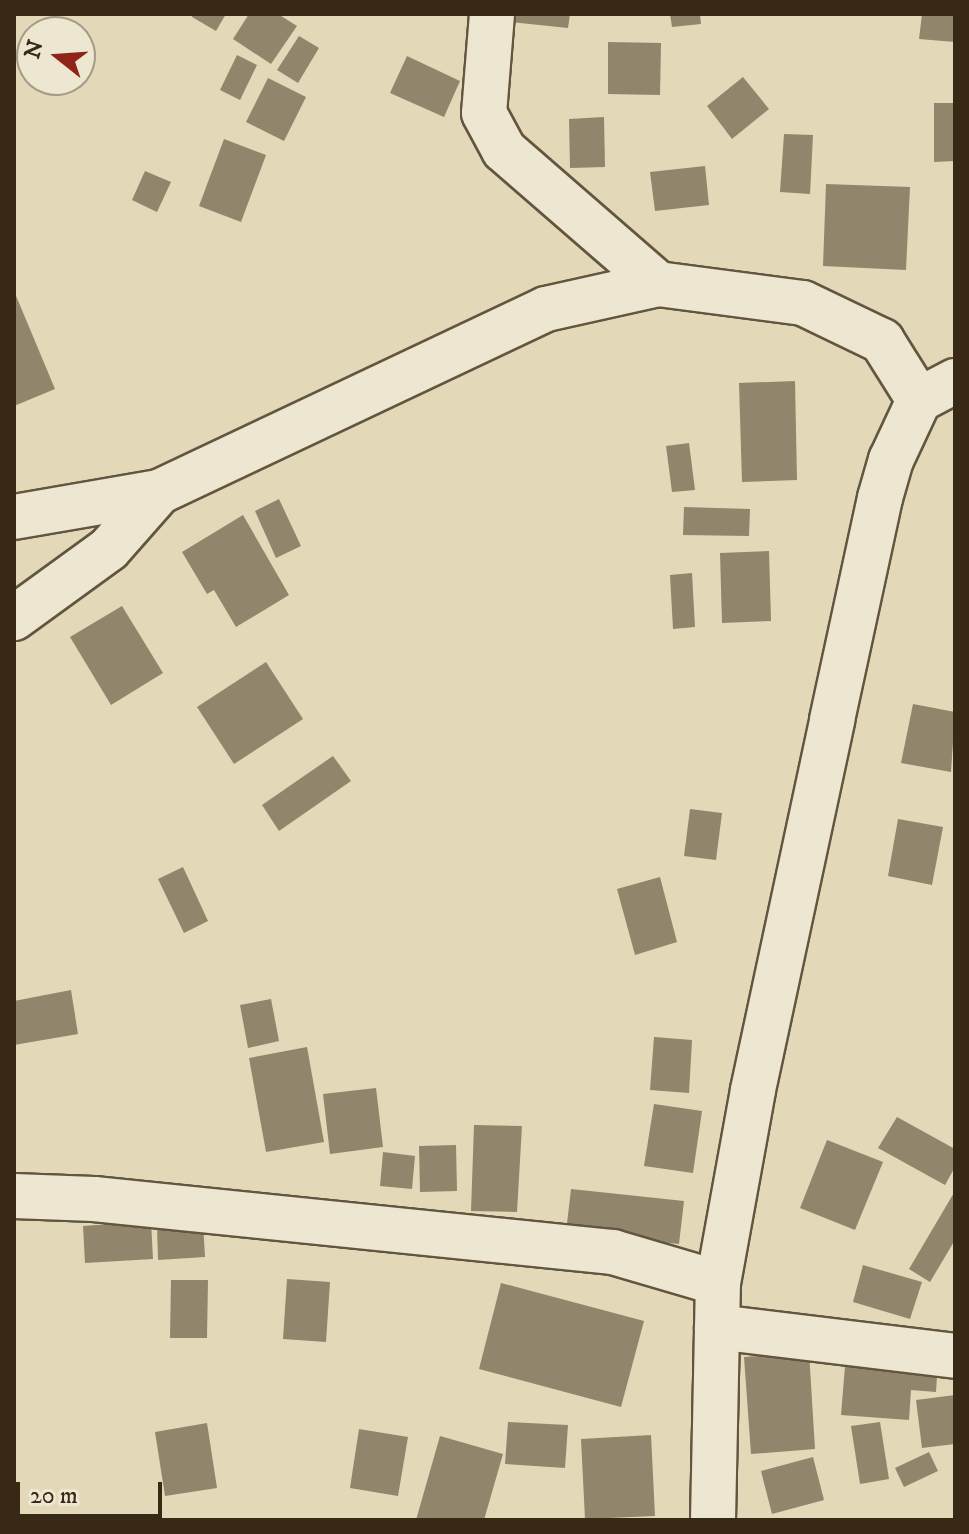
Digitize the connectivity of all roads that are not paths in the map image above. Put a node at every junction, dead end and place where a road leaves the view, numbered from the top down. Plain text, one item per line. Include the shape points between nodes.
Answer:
1 (492, 14) edge
2 (658, 284) junction
3 (937, 390) edge
4 (159, 492) junction
5 (14, 517) edge
6 (14, 618) edge
7 (14, 1196) edge
8 (718, 1283) junction
9 (717, 1327) junction
10 (955, 1356) edge
11 (713, 1520) edge

1 - 2 street via 484,113 504,150
2 - 3 street via 803,303 882,341
2 - 4 street via 546,309
3 - 8 street via 891,460 880,498 753,1090
4 - 5 street
4 - 6 street via 109,549
7 - 8 street via 94,1199 613,1252
8 - 9 street
9 - 10 street
9 - 11 street

